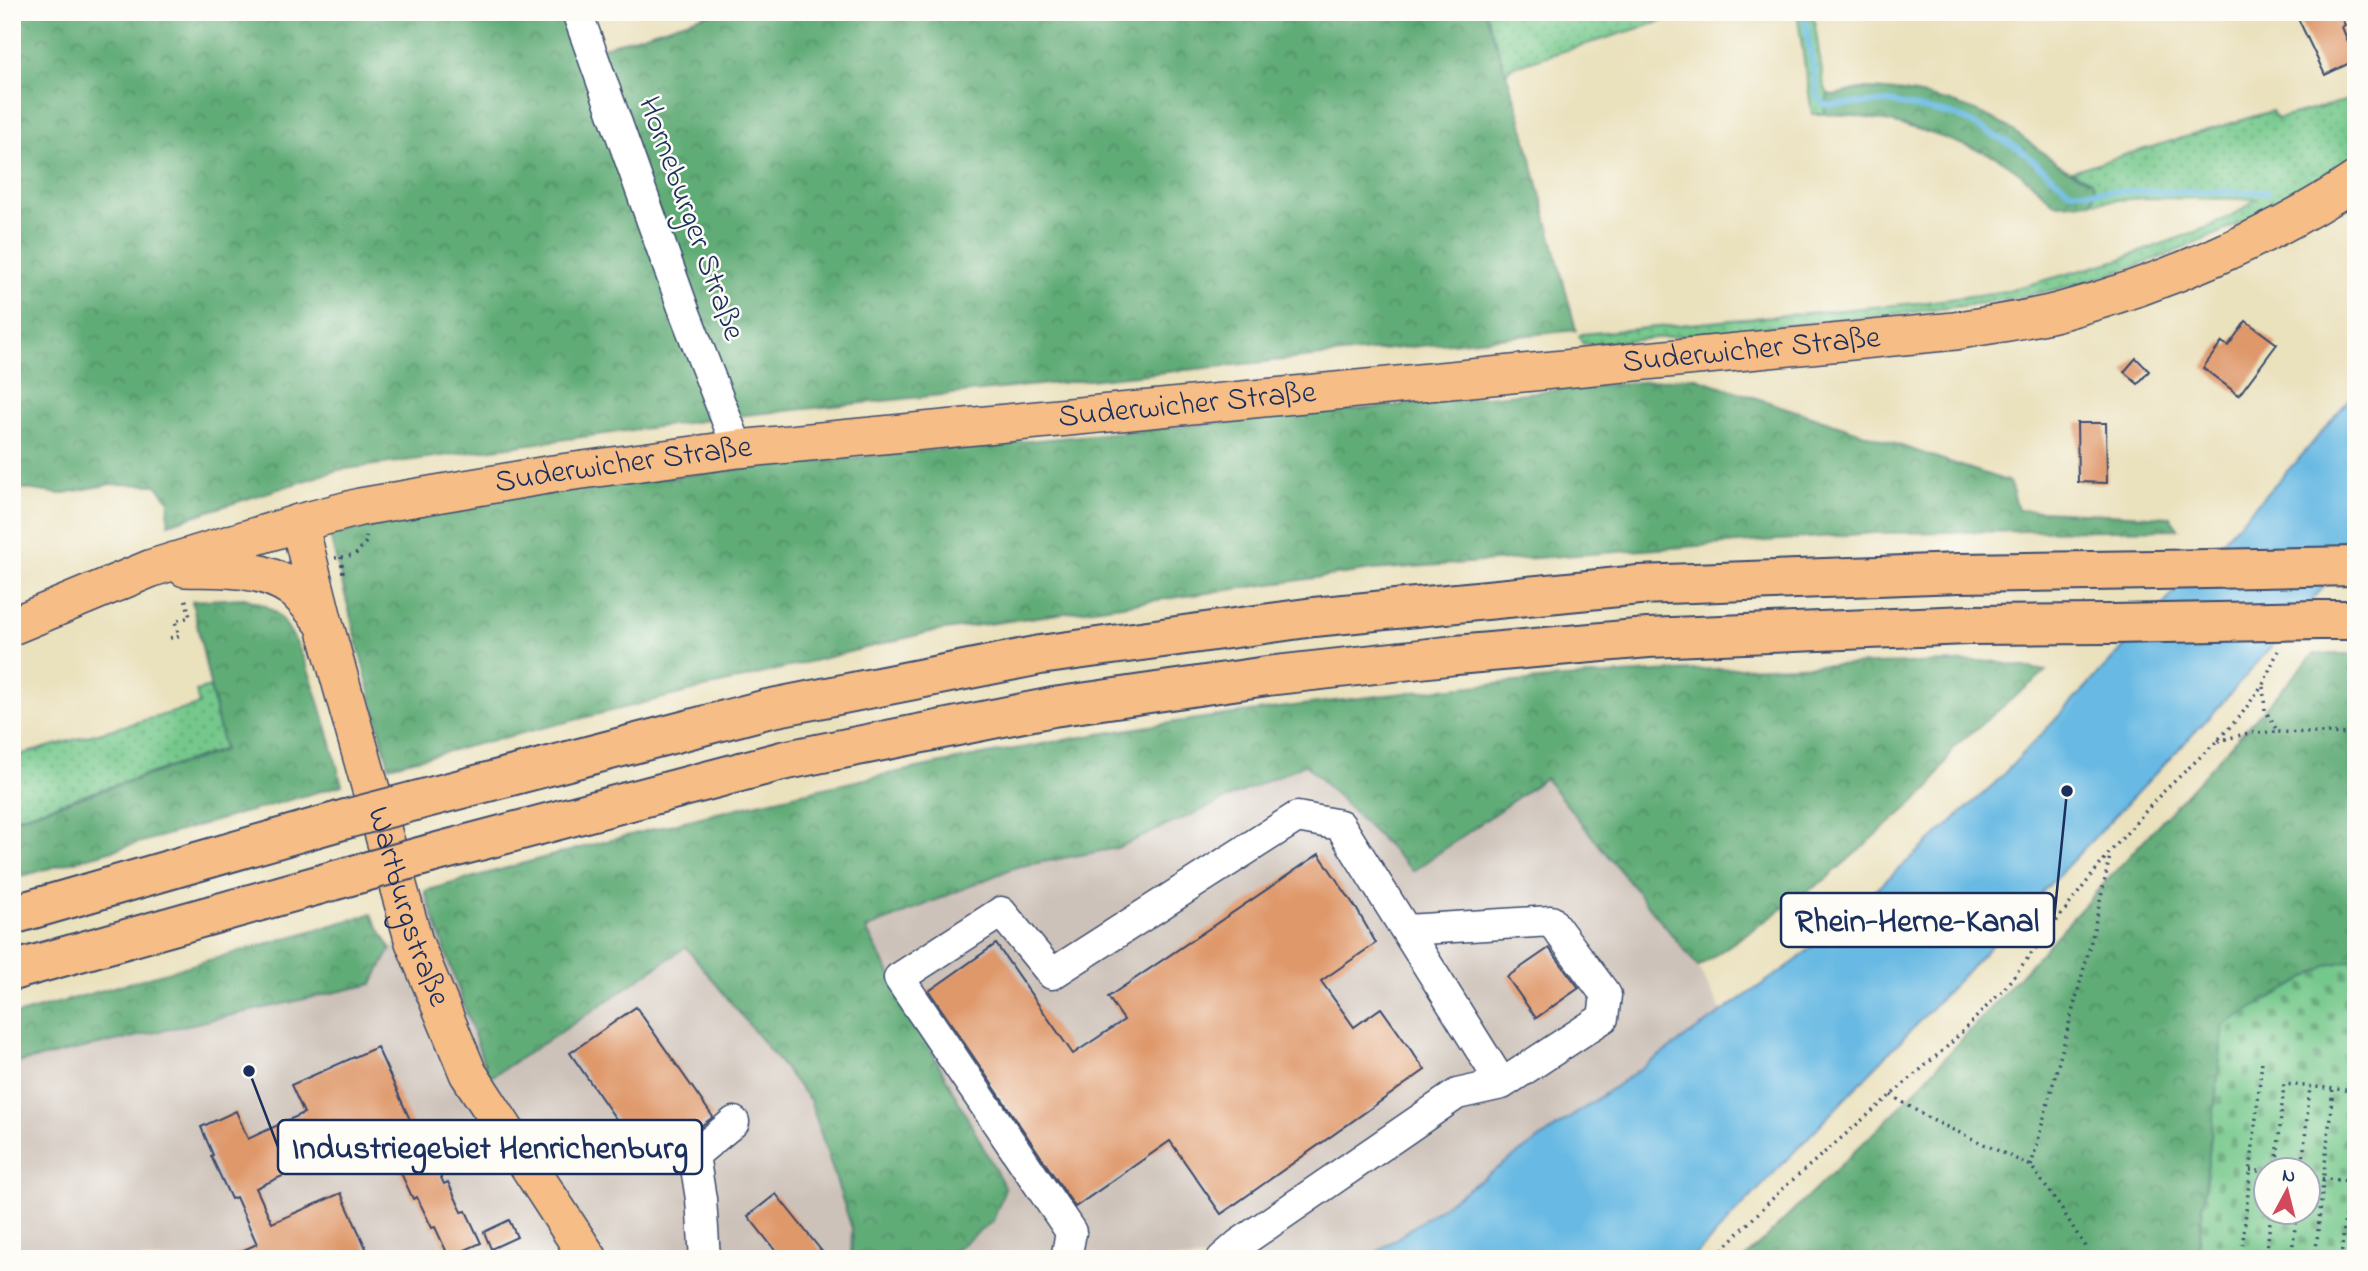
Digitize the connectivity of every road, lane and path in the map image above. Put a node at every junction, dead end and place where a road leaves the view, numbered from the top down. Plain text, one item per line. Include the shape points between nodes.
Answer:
1 (577, 12) edge
2 (2356, 180) edge
3 (738, 449) junction
4 (360, 507) junction
5 (299, 523) junction
6 (324, 560) junction
7 (2356, 566) edge
8 (152, 568) junction
9 (343, 580) dead end
10 (183, 592) dead end
11 (2338, 620) edge
12 (324, 623) junction
13 (12, 626) edge
14 (170, 638) dead end
15 (2278, 732) junction
16 (2356, 733) edge
17 (2216, 742) junction
18 (2110, 852) junction
19 (12, 915) edge
20 (1406, 930) junction
21 (12, 971) edge
22 (2262, 1061) dead end
23 (1502, 1084) junction
24 (2310, 1086) junction
25 (2333, 1088) junction
26 (2356, 1091) edge
27 (1890, 1094) junction
28 (2356, 1102) edge
29 (734, 1122) dead end
30 (2277, 1156) edge
31 (2303, 1156) edge
32 (2031, 1166) junction
33 (2250, 1170) joint
34 (2324, 1179) junction
35 (2348, 1182) junction
36 (2356, 1182) edge
37 (2270, 1226) edge
38 (2295, 1226) edge
39 (589, 1259) edge
40 (705, 1259) edge
41 (1066, 1259) edge
42 (1222, 1259) edge
43 (1713, 1259) edge
44 (2089, 1259) edge
45 (2241, 1259) edge
46 (2266, 1259) edge
47 (2291, 1259) edge
48 (2315, 1259) edge
49 (2341, 1259) edge

1 - 3 street, Horneburger Straße
2 - 3 main road, Suderwicher Straße via 2262,235 2132,290 2063,311 1955,331
3 - 4 main road, Suderwicher Straße
4 - 5 main road, Suderwicher Straße
4 - 6 path via 367,541 355,555
5 - 6 main road, Wartburgstraße
5 - 8 main road, Suderwicher Straße
6 - 9 path
6 - 12 main road, Wartburgstraße
7 - 19 highway, bridge via 1959,573 1639,585 1314,617 1040,655 780,706 415,800
8 - 12 main road via 255,572 294,589
8 - 13 main road, Suderwicher Straße
10 - 14 path via 190,617 175,621 179,636
11 - 21 highway, bridge via 1968,625 1648,638 1456,654 1053,707 782,761
12 - 39 main road, Wartburgstraße via 414,942 458,1049 468,1073
15 - 16 path
15 - 17 path via 2249,733
15 - 17 path via 2265,710 2263,684
17 - 18 path via 2160,795
18 - 27 path via 2003,990 1949,1045
18 - 32 path via 2092,938
20 - 23 street
20 - 23 street via 1551,922 1606,995 1603,1018
20 - 41 street via 1340,825 1297,817 1052,974 1001,912 899,978 1071,1232
22 - 33 path
23 - 42 street via 1457,1094
24 - 25 path
24 - 30 path via 2284,1084
24 - 31 path
25 - 26 path
25 - 34 path
27 - 32 path via 1930,1119
27 - 43 path
28 - 35 path
29 - 40 street via 695,1155
32 - 44 path
33 - 45 path
34 - 35 path
34 - 48 path
35 - 36 path
35 - 49 path
37 - 46 path
38 - 47 path

